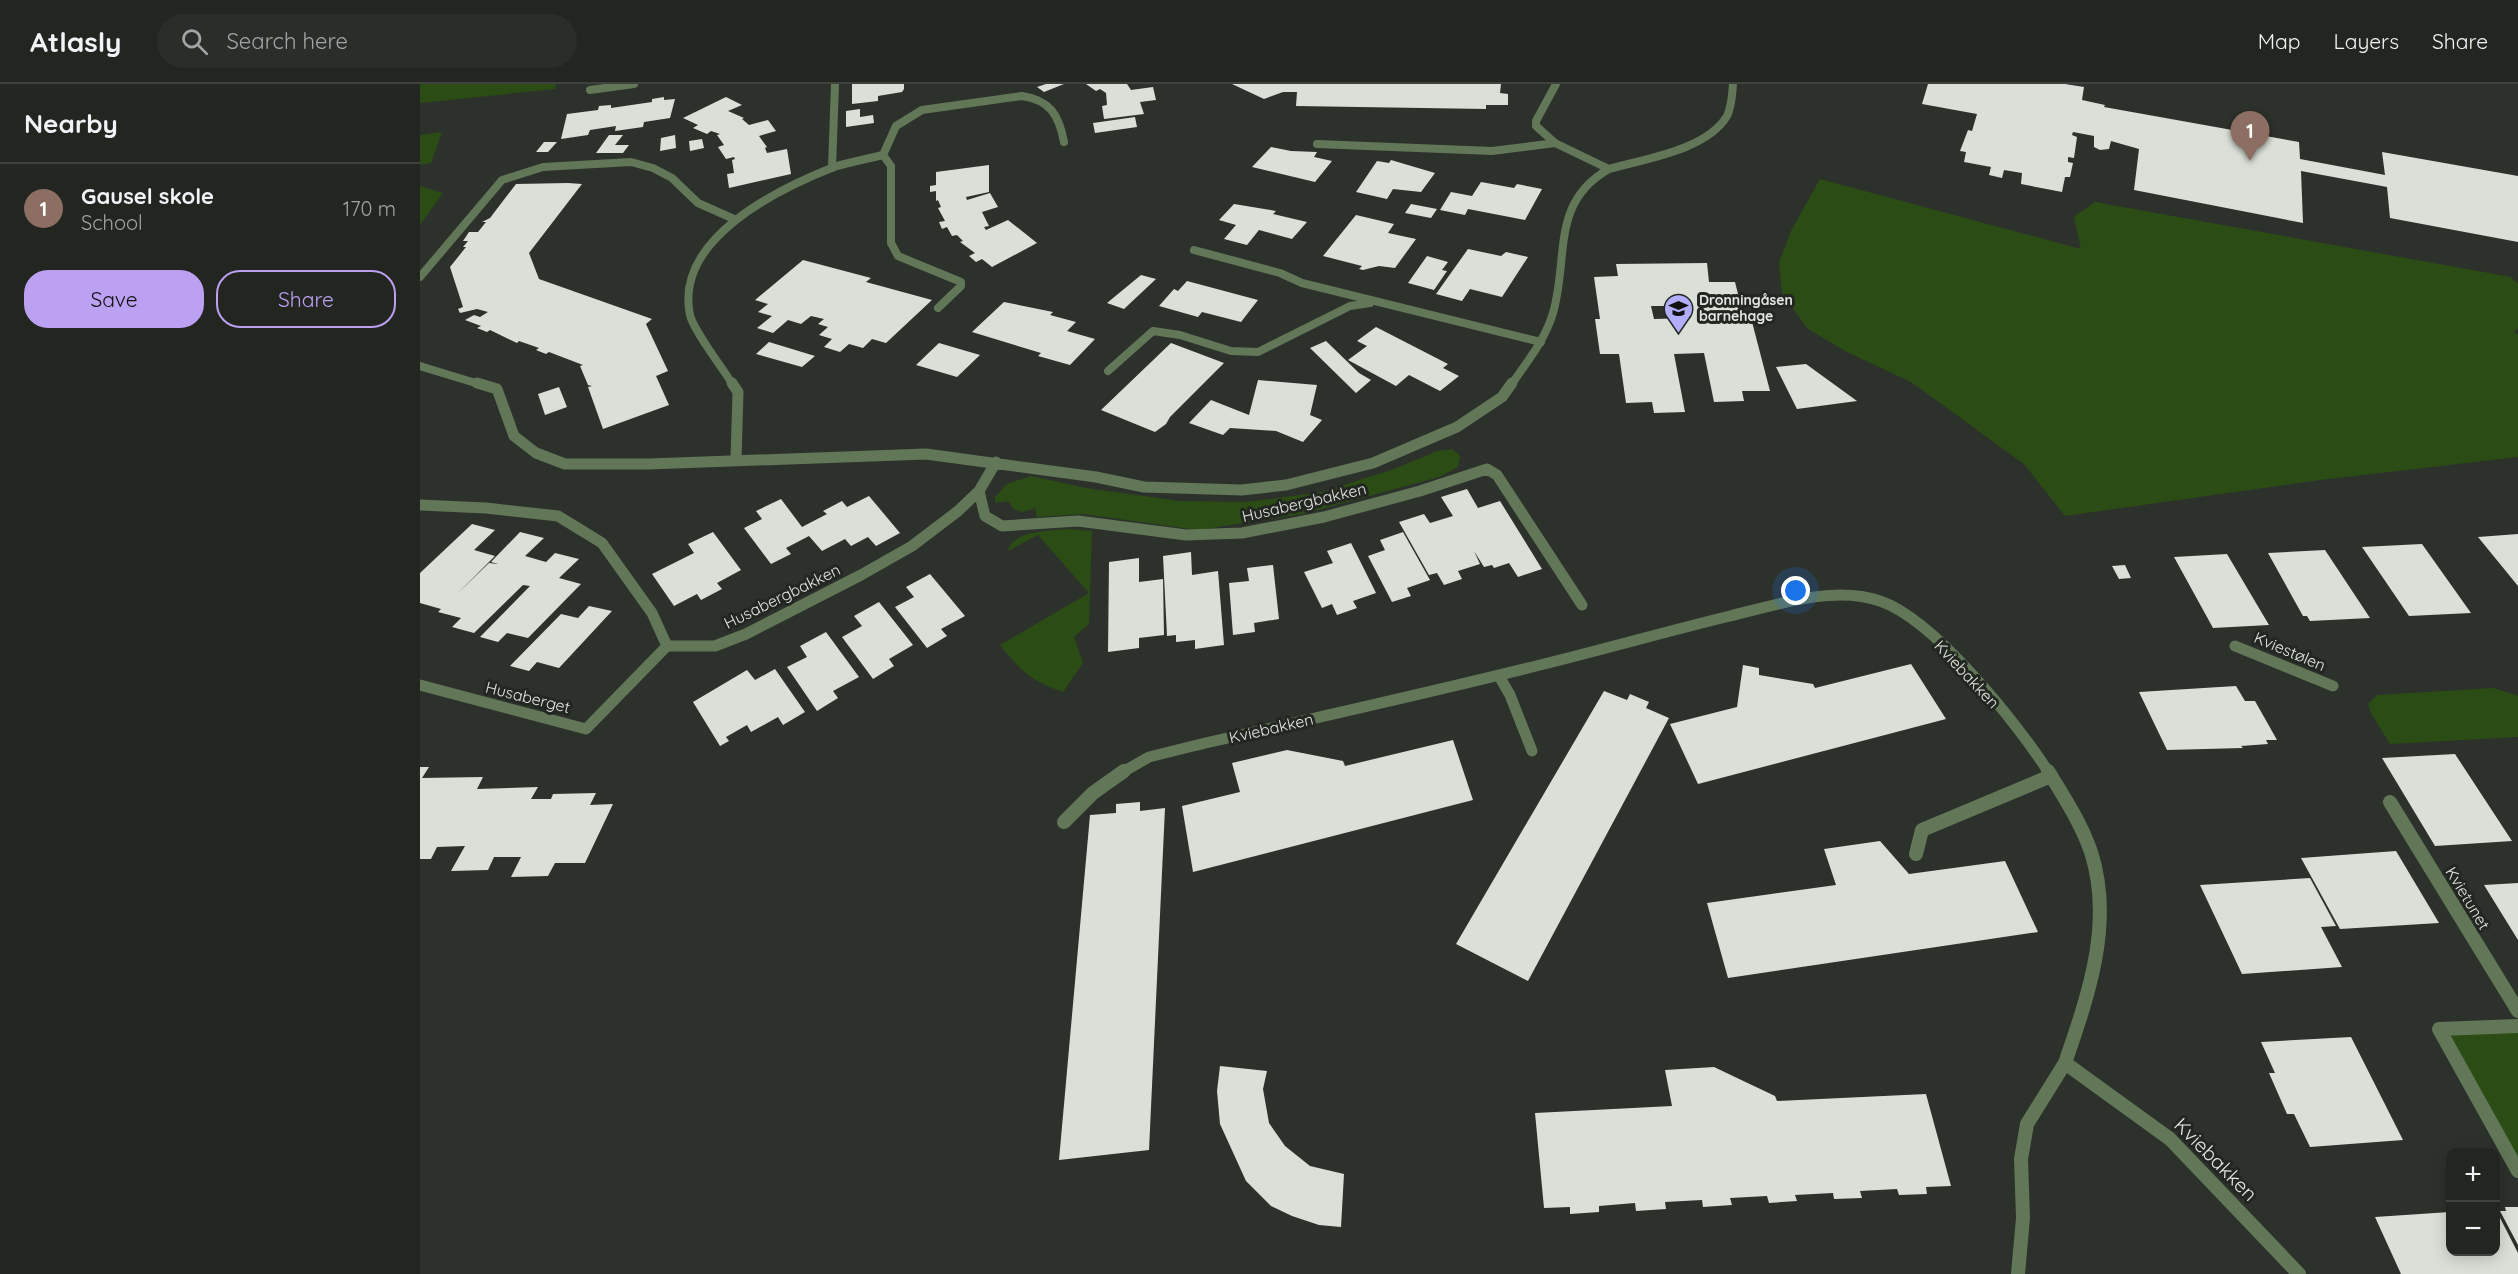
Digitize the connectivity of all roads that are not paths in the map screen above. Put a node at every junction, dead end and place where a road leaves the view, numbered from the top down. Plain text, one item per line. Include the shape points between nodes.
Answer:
1 (634, 84) edge
2 (835, 84) edge
3 (1556, 84) edge
4 (1732, 84) edge
5 (590, 90) dead end
6 (1064, 142) dead end
7 (1555, 143) junction
8 (1317, 144) dead end
9 (883, 155) junction
10 (832, 168) junction
11 (1609, 169) junction
12 (734, 219) junction
13 (1194, 250) dead end
14 (420, 277) edge
15 (1379, 302) junction
16 (938, 308) dead end
17 (1541, 342) junction
18 (420, 366) edge
19 (1107, 371) dead end
20 (736, 459) junction
21 (996, 462) junction
22 (979, 491) junction
23 (420, 505) edge
24 (1582, 606) dead end
25 (667, 646) junction
26 (2235, 646) dead end
27 (1499, 676) junction
28 (420, 685) edge
29 (2333, 686) dead end
30 (1532, 751) dead end
31 (2051, 776) junction
32 (2390, 802) dead end
33 (1064, 822) dead end
34 (1916, 854) dead end
35 (2518, 1011) edge
36 (2518, 1026) edge
37 (2065, 1063) junction
38 (2518, 1171) edge
39 (2018, 1274) edge
40 (2299, 1274) edge

1 - 5 street
2 - 10 street
3 - 7 street via 1536,121 1539,131
4 - 11 street, Husabergbakken via 1732,102 1725,120 1706,136 1682,148
6 - 9 street via 1053,106 1022,96 922,110 896,126
7 - 8 street via 1492,151
7 - 11 street
9 - 10 street
9 - 16 street via 891,166 891,243 898,256 961,282
10 - 12 street
11 - 17 street, Husabergbakken via 1582,189 1569,211 1553,314
12 - 14 street via 698,203 672,178 631,162 543,167 502,180
12 - 20 street via 694,269 689,298 690,317 738,392
13 - 15 street
15 - 17 street
15 - 19 street via 1350,306 1258,352 1241,354 1153,331
17 - 21 street, Husabergbakken via 1502,397 1457,427 1373,463 1286,485 1242,490 1144,487
18 - 20 street, Husabergbakken via 497,389 514,436 536,453 565,464
20 - 21 street, Husabergbakken via 926,454
21 - 22 street, Husabergbakken
22 - 24 street, Husabergbakken via 985,516 1002,526 1078,521 1186,536 1242,533 1324,517 1487,468 1497,475
22 - 25 street, Husabergbakken via 936,531 849,582 721,644
23 - 25 street via 558,516 602,543 652,613
25 - 28 street, Husaberget via 586,729
26 - 29 street, Kviestølen
27 - 30 street
27 - 31 street, Kviebakken via 1671,628 1799,600 1863,597 1898,609 1947,650 2033,748
27 - 33 street, Kviebakken via 1149,757 1103,785
31 - 34 street via 1922,830
31 - 37 street, Kviebakken via 2092,855 2100,909 2099,942 2083,1013
32 - 35 street, Kvietunet
36 - 38 street via 2439,1029
37 - 39 street, Kviebakken via 2027,1124 2021,1159 2023,1218
37 - 40 street, Kviebakken via 2170,1138

